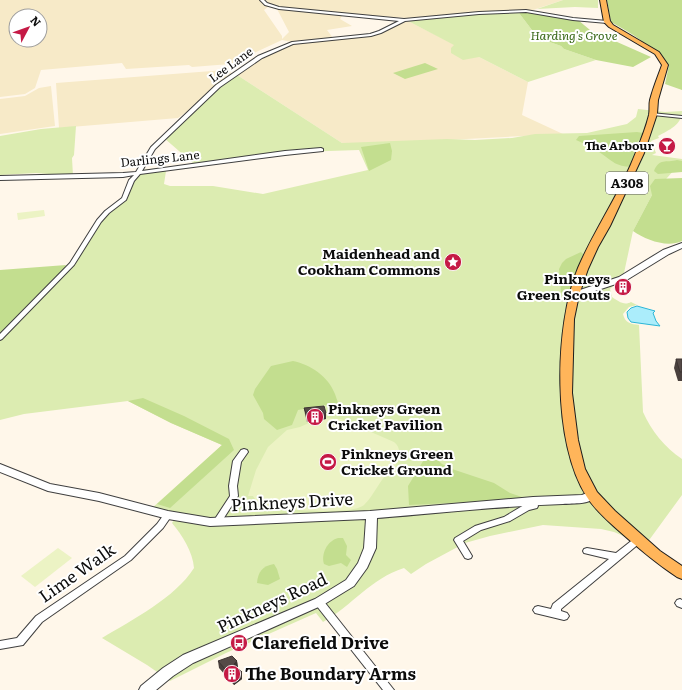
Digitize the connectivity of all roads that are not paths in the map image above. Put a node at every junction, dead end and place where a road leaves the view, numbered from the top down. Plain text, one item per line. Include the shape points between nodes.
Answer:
1 (262, 0) edge
2 (603, 0) edge
3 (404, 20) junction
4 (607, 22) junction
5 (653, 114) junction
6 (682, 117) edge
7 (321, 150) dead end
8 (138, 173) junction
9 (123, 175) junction
10 (0, 178) edge
11 (132, 180) junction
12 (682, 245) edge
13 (574, 295) junction
14 (0, 338) edge
15 (244, 452) dead end
16 (0, 468) edge
17 (592, 495) junction
18 (533, 501) junction
19 (168, 515) junction
20 (372, 515) junction
21 (217, 522) junction
22 (638, 540) junction
23 (587, 551) dead end
24 (468, 556) dead end
25 (616, 557) junction
26 (682, 573) edge
27 (319, 602) junction
28 (538, 610) dead end
29 (0, 644) edge
30 (146, 690) edge
31 (389, 690) edge

1 - 3 street via 279,8
2 - 4 main road
3 - 4 street, Lee Lane via 526,11
3 - 8 street, Lee Lane via 380,32 354,37 292,42 260,57 218,86 185,116 153,148
4 - 5 main road, A308 via 657,53 665,65 654,100
5 - 6 street
5 - 13 main road, A308 via 640,154 606,226 593,247
7 - 8 street, Darlings Lane
8 - 9 street, Darlings Lane
8 - 11 street, Lee Lane
9 - 10 street, Darlings Lane
9 - 11 street
11 - 14 street, Lee Lane via 124,199 99,220 72,264
12 - 13 street via 622,279
13 - 17 main road, A308 via 569,319 566,393 572,440 579,469
15 - 21 street via 237,461 234,496
16 - 19 street, Pinkneys Drive via 48,487
17 - 18 street, Pinkneys Drive via 583,499
17 - 22 main road, A308
18 - 20 street, Pinkneys Drive
18 - 24 street via 534,506 478,528 458,540
19 - 21 street, Pinkneys Drive
19 - 29 street, Lime Walk via 128,558 39,619 20,642
20 - 21 street, Pinkneys Drive
20 - 27 street, Pinkneys Road via 370,548 363,565 350,583
22 - 25 street
22 - 26 main road, A308
23 - 25 street
25 - 28 street via 556,607 560,615
27 - 30 street, Pinkneys Road via 188,660
27 - 31 street

